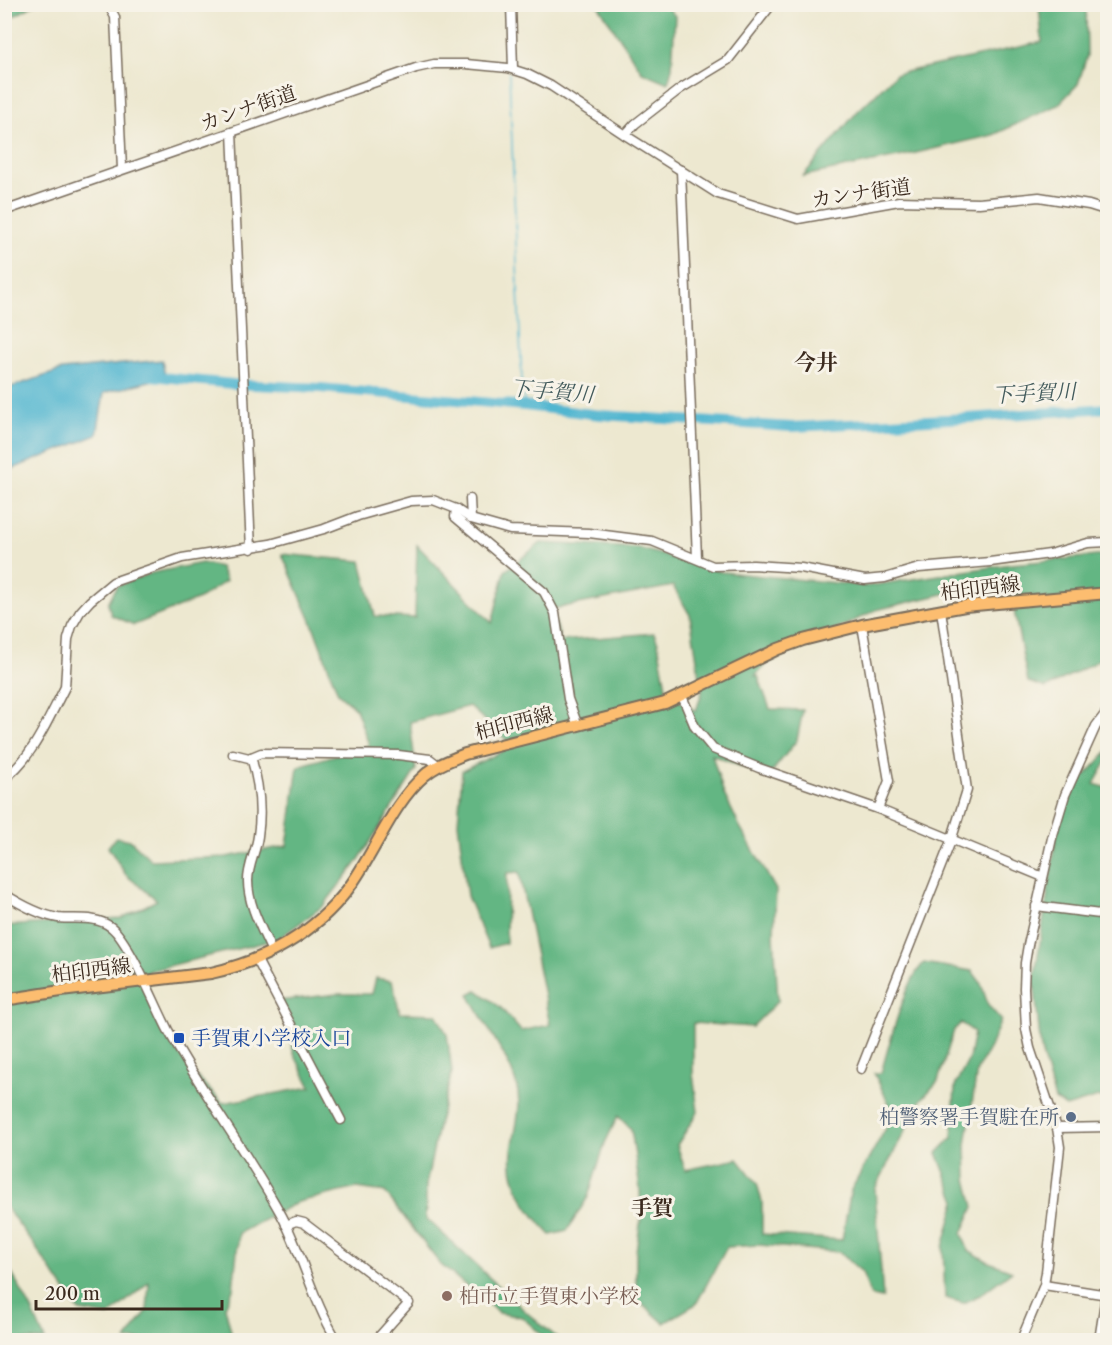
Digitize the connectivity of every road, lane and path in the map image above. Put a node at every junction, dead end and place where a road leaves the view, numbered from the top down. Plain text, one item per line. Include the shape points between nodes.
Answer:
1 (108, 4) edge
2 (511, 4) edge
3 (772, 4) edge
4 (511, 69) junction
5 (232, 132) junction
6 (625, 135) junction
7 (122, 169) junction
8 (681, 170) junction
9 (4, 211) edge
10 (1107, 211) edge
11 (470, 499) dead end
12 (456, 509) junction
13 (471, 519) junction
14 (1107, 542) edge
15 (251, 549) junction
16 (697, 558) junction
17 (1107, 593) edge
18 (941, 610) junction
19 (862, 625) junction
20 (682, 696) junction
21 (1107, 710) edge
22 (578, 726) junction
23 (233, 754) dead end
24 (251, 757) junction
25 (439, 766) junction
26 (4, 778) edge
27 (878, 809) junction
28 (951, 841) junction
29 (1043, 877) junction
30 (4, 894) edge
31 (1036, 906) junction
32 (1107, 915) edge
33 (272, 952) junction
34 (257, 960) junction
35 (143, 981) junction
36 (4, 1000) edge
37 (861, 1069) dead end
38 (341, 1120) dead end
39 (1107, 1126) edge
40 (1057, 1128) junction
41 (286, 1225) junction
42 (1044, 1285) junction
43 (1107, 1295) edge
44 (337, 1341) edge
45 (376, 1341) edge
46 (1022, 1341) edge
47 (1099, 1341) edge

1 - 7 street via 115,18
2 - 4 street
3 - 6 street via 728,60 680,90
4 - 5 street, カンナ街道 via 466,64 416,68
4 - 6 street, カンナ街道 via 551,86
5 - 7 street, カンナ街道
5 - 15 street
6 - 8 street, カンナ街道
7 - 9 street, カンナ街道
8 - 10 street, カンナ街道 via 727,198 798,219 899,201 979,203 1039,197
8 - 16 street
11 - 13 street
12 - 13 street
12 - 15 street via 433,500 411,501
12 - 22 street via 455,517 544,592 552,605 568,699
13 - 16 street via 510,530 589,533 652,541
14 - 16 street via 1000,561 919,568 865,580 801,568 713,566
15 - 26 street via 166,562 114,582 96,595 72,626 61,695 31,749
17 - 18 main road, 柏印西線
18 - 19 main road, 柏印西線
18 - 28 street via 967,790
19 - 20 main road, 柏印西線 via 778,649
19 - 27 street via 890,781
20 - 22 main road, 柏印西線
20 - 27 street via 695,727 713,749
21 - 29 street via 1065,795
22 - 25 main road, 柏印西線 via 486,747
23 - 24 street
24 - 25 street via 261,753 398,755 430,759
24 - 33 street via 260,797 258,837 248,884 251,902
25 - 33 main road, 柏印西線 via 409,793 338,901 306,930
27 - 28 street
28 - 29 street
28 - 37 street
29 - 31 street
30 - 35 street via 57,918 92,919 111,927 129,951
31 - 32 street
31 - 40 street via 1025,963 1026,1029
33 - 34 main road, 柏印西線
34 - 35 main road, 柏印西線 via 211,973
34 - 38 street
35 - 36 main road, 柏印西線
35 - 41 street via 183,1056
39 - 40 street
40 - 42 street via 1059,1158
41 - 44 street
41 - 45 street via 304,1223 409,1303
42 - 43 street
42 - 46 street
43 - 47 street

